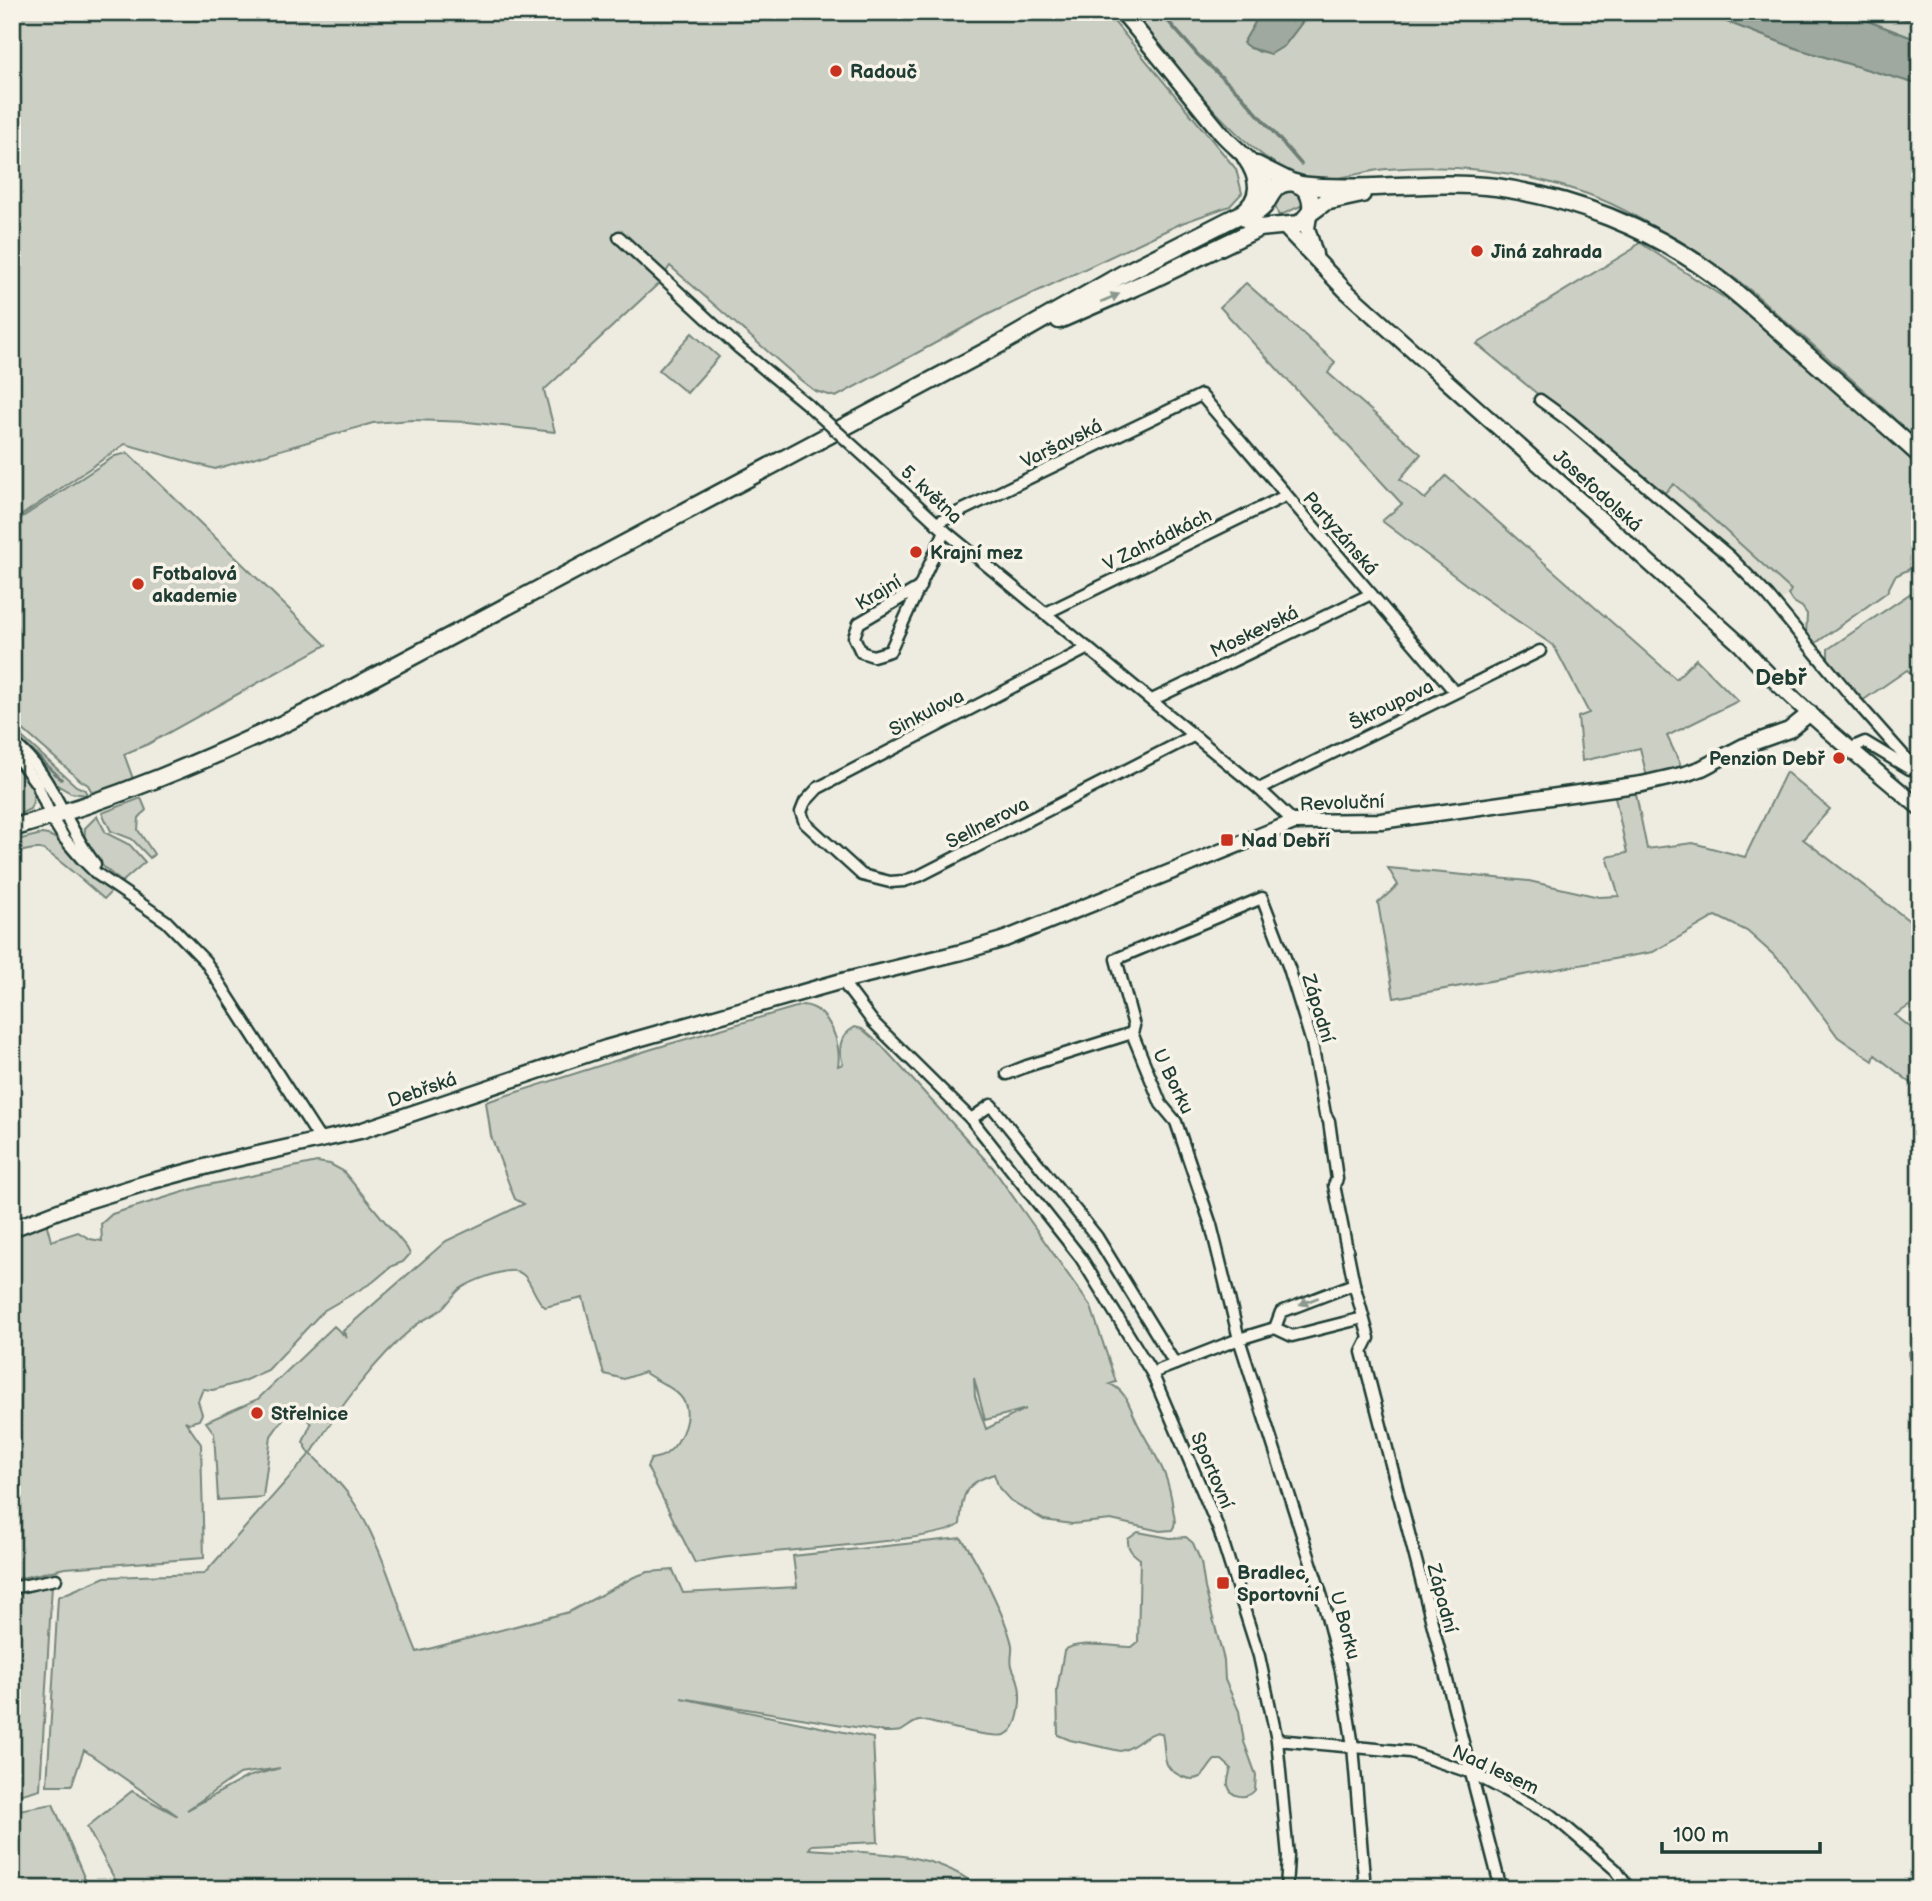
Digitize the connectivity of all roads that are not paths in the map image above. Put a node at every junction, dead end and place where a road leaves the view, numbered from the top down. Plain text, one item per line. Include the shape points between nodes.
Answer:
1 (1122, 12) edge
2 (1246, 158) junction
3 (1298, 184) junction
4 (1404, 185) junction
5 (1270, 196) junction
6 (1309, 214) junction
7 (1283, 225) junction
8 (619, 237) dead end
9 (1188, 241) junction
10 (1318, 262) junction
11 (1002, 344) junction
12 (1202, 396) joint
13 (1540, 400) dead end
14 (1920, 455) edge
15 (1285, 496) junction
16 (936, 523) junction
17 (945, 531) junction
18 (920, 587) junction
19 (1371, 594) junction
20 (1044, 614) junction
21 (1088, 648) junction
22 (1540, 651) dead end
23 (1455, 692) junction
24 (1152, 700) junction
25 (1810, 713) junction
26 (1193, 736) junction
27 (12, 742) edge
28 (1851, 748) junction
29 (12, 750) edge
30 (1920, 774) edge
31 (1259, 789) junction
32 (1920, 808) edge
33 (58, 815) junction
34 (1294, 822) junction
35 (805, 823) joint
36 (12, 828) edge
37 (1116, 959) joint
38 (842, 981) junction
39 (1132, 1033) junction
40 (1007, 1074) dead end
41 (971, 1119) junction
42 (321, 1141) junction
43 (12, 1228) edge
44 (1354, 1284) junction
45 (1363, 1318) junction
46 (1275, 1328) junction
47 (1239, 1339) junction
48 (1175, 1364) junction
49 (1152, 1373) junction
50 (57, 1579) dead end
51 (12, 1588) edge
52 (1277, 1740) junction
53 (1353, 1746) junction
54 (1472, 1773) junction
55 (1286, 1889) edge
56 (1365, 1889) edge
57 (1501, 1889) edge
58 (1629, 1889) edge

1 - 2 main road
2 - 3 main road
2 - 5 main road via 1266,181
2 - 9 main road via 1257,178 1253,202 1241,214
3 - 4 main road
3 - 5 main road via 1282,184
3 - 6 main road via 1311,197
4 - 6 main road via 1329,201
4 - 14 main road via 1477,185 1539,195 1602,215 1665,244 1745,300
5 - 7 main road via 1270,214
5 - 9 main road via 1253,215
6 - 7 main road via 1298,225
6 - 10 main road, Josefodolská via 1308,231
7 - 10 main road, Josefodolská
11 -> 7 main road via 1139,286 1247,233
8 - 16 street, 5. května, bridge
9 - 11 main road
10 - 25 main road, Josefodolská via 1741,645
11 - 33 main road via 304,714 201,762
12 - 15 street, Partyzánská
12 - 16 street, Varšavská
13 - 30 street, Josefodolská via 1729,556
15 - 19 street, Partyzánská
15 - 20 street, V Zahrádkách
16 - 17 street, 5. května
17 - 18 street, Krajní
17 - 20 street, 5. května
18 - 18 street, Krajní via 890,652 873,656 860,652 854,637 859,623
19 - 23 street, Partyzánská
19 - 24 street, Moskevská
20 - 21 street, 5. května
21 - 24 street, 5. května
21 - 35 street, Sinkulova via 818,788 801,812
22 - 23 street, Škroupova
23 - 31 street, Škroupova
24 - 26 street, 5. května
25 - 28 main road, Josefodolská
25 - 34 main road, Revoluční via 1789,730 1685,774 1653,782 1381,821
26 - 31 street, 5. května
26 - 35 street, Sellnerova via 904,881 862,875
27 - 33 street via 33,762
28 - 30 street, Josefodolská via 1865,742 1873,745
28 - 32 main road, Josefodolská
29 - 33 street
31 - 34 street, 5. května
33 - 36 main road
33 - 42 street via 111,882 166,920 205,961
34 - 38 main road, Revoluční via 1005,939
37 - 39 street, U Borku
37 - 44 street, Západní via 1262,898 1312,1043
38 - 41 street, Sportovní via 873,1022
38 - 42 main road, Debřská via 606,1048
39 - 40 street
39 - 47 street, U Borku via 1161,1104 1180,1135 1211,1225
41 - 48 street via 991,1105 1097,1237
41 - 49 street, Sportovní via 1081,1258
42 - 43 main road, Debřská via 149,1182
44 - 45 street, Západní
44 -> 46 street via 1281,1312
45 - 46 street via 1292,1336
45 - 54 street, Západní via 1368,1338 1362,1352
46 - 47 street
47 - 48 street
47 - 53 street, U Borku via 1322,1597 1341,1671
48 - 49 street
49 - 52 street, Sportovní via 1219,1530 1259,1656
50 - 51 street
52 - 53 street, Nad lesem
52 - 55 street, Sportovní via 1288,1856
53 - 54 street, Nad lesem via 1410,1752
53 - 56 street, U Borku
54 - 57 street, Západní
54 - 58 street, Nad lesem via 1553,1816 1616,1870

